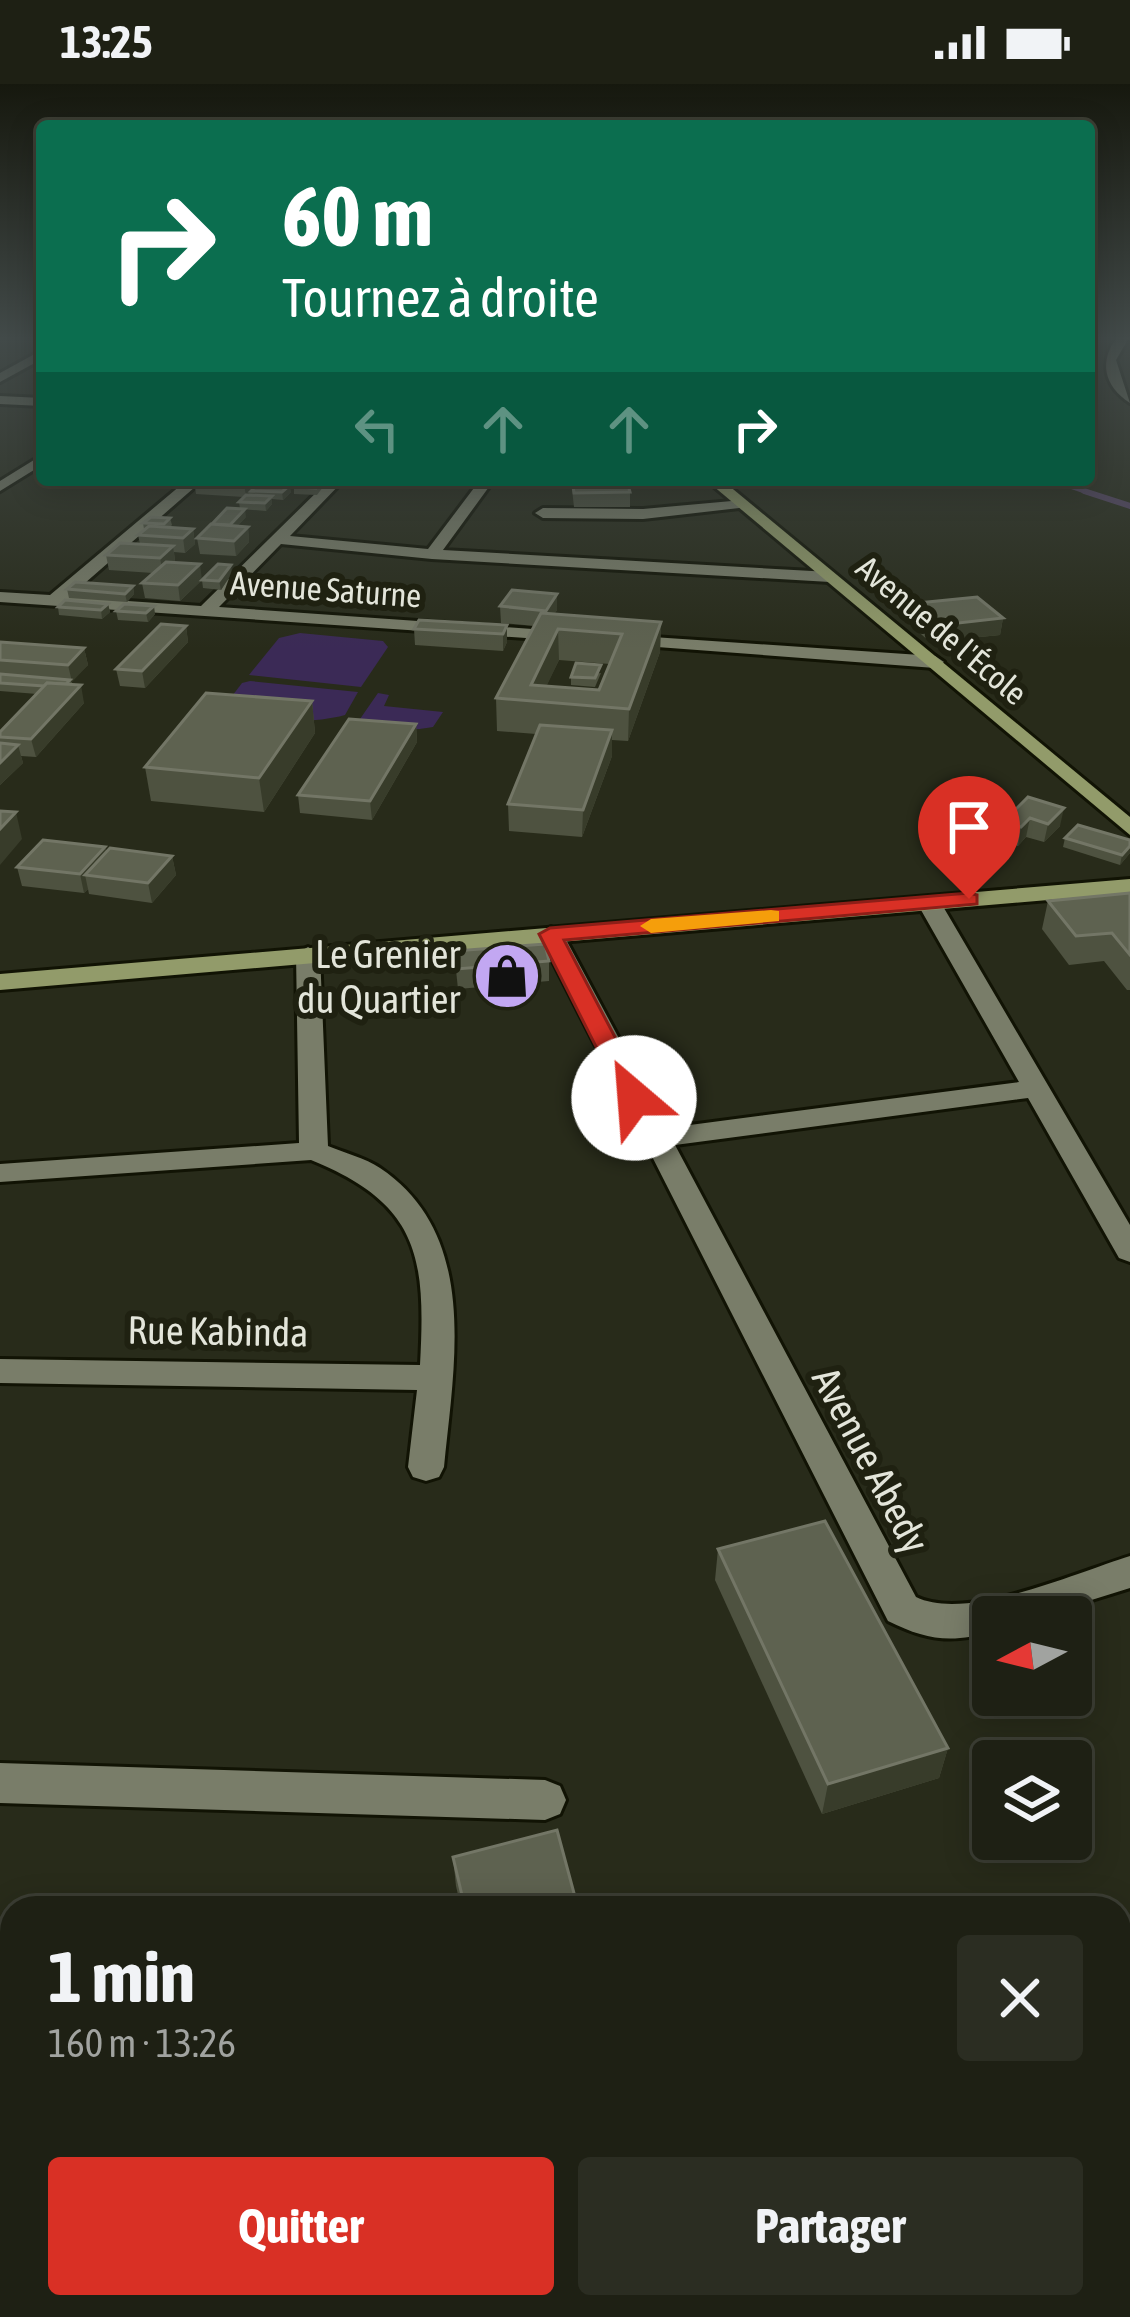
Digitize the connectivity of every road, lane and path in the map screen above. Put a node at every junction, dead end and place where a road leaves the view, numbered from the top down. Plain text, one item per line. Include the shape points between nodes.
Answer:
1 (36, 463) edge
2 (189, 486) edge
3 (331, 486) edge
4 (482, 486) edge
5 (720, 486) edge
6 (0, 488) edge
7 (743, 504) junction
8 (543, 513) dead end
9 (277, 539) junction
10 (431, 554) junction
11 (830, 577) junction
12 (0, 596) edge
13 (55, 601) junction
14 (206, 610) junction
15 (582, 637) edge
16 (605, 638) edge
17 (935, 662) junction
18 (1130, 828) edge
19 (1130, 886) edge
20 (929, 903) junction
21 (550, 934) junction
22 (308, 954) junction
23 (0, 982) edge
24 (1036, 1088) junction
25 (655, 1139) junction
26 (314, 1151) junction
27 (0, 1173) edge
28 (1130, 1251) edge
29 (0, 1371) edge
30 (434, 1378) junction
31 (426, 1467) dead end
32 (1130, 1572) edge
33 (0, 1783) edge
34 (545, 1799) dead end

1 - 6 street
2 - 13 street
3 - 9 street
4 - 10 street
5 - 7 main road, Avenue de l'École
7 - 8 street via 660,519
7 - 11 main road, Avenue de l'École
9 - 10 street
9 - 14 street
10 - 11 street
11 - 17 main road, Avenue de l'École
12 - 13 street, Avenue Saturne
13 - 14 street, Avenue Saturne
14 - 15 street, Avenue Saturne
16 - 17 street
17 - 18 main road, Avenue de l'École
19 - 20 main road
20 - 21 main road
20 - 24 street
21 - 22 main road
21 - 25 street, Avenue Abedy
22 - 23 main road
22 - 26 street
24 - 25 street
24 - 28 street
25 - 32 street, Avenue Abedy via 902,1609 930,1623 968,1622
26 - 27 street
26 - 30 street via 380,1177 426,1234 440,1310
29 - 30 street, Rue Kabinda
30 - 31 street
33 - 34 street

